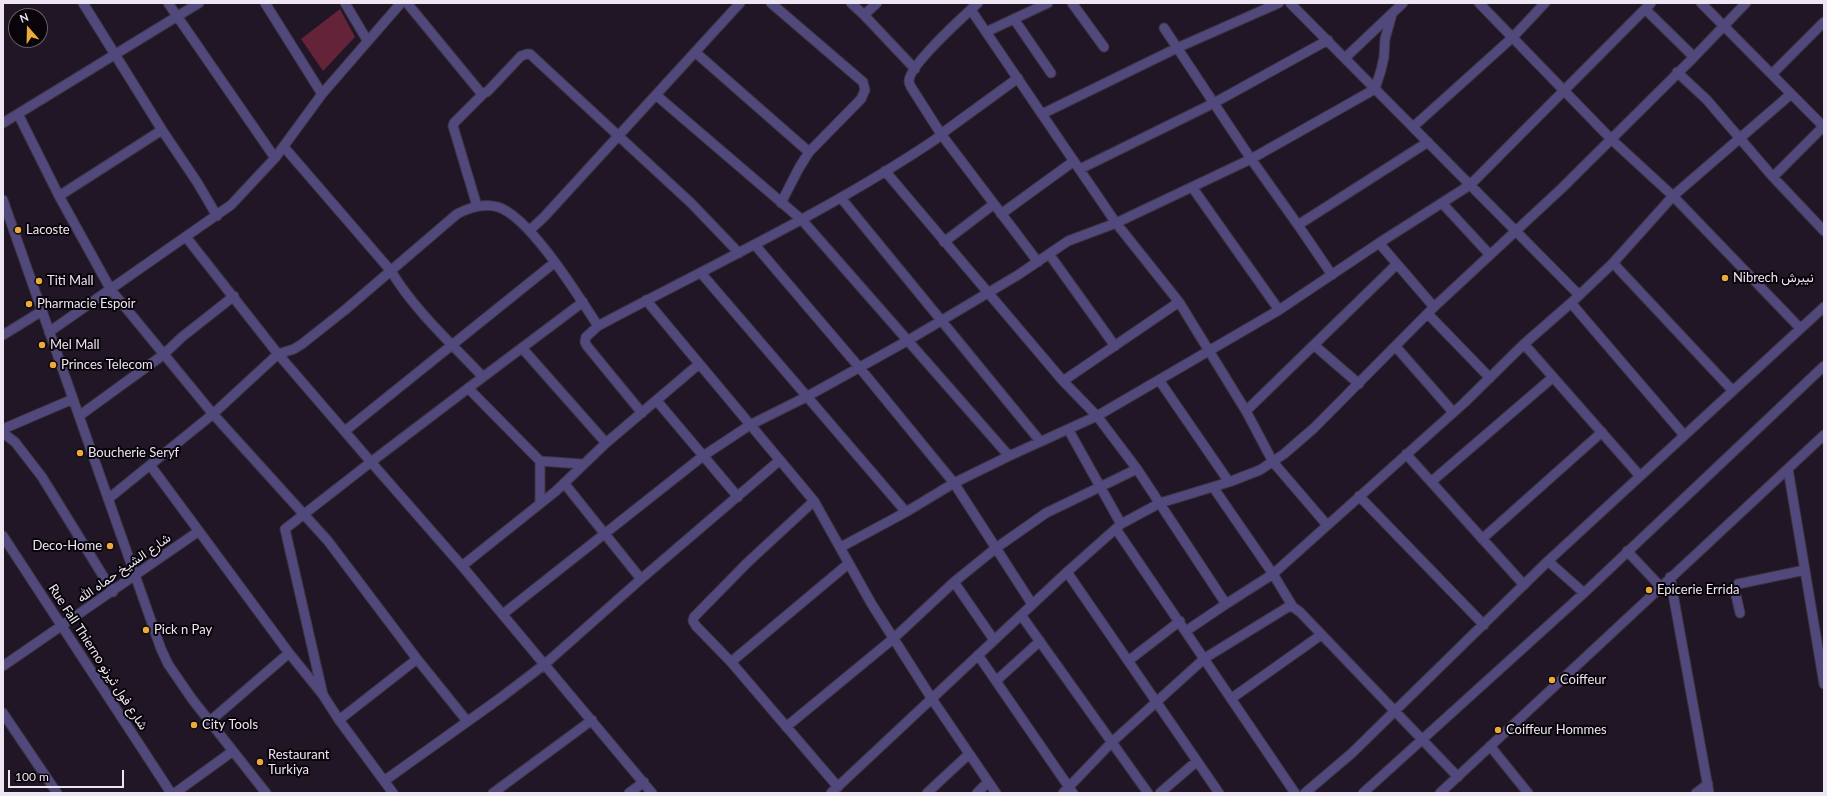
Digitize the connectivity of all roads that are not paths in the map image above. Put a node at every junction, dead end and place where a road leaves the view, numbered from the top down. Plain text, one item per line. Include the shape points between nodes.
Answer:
1 (83, 3) edge
2 (168, 3) edge
3 (199, 3) edge
4 (265, 3) edge
5 (345, 3) edge
6 (401, 3) edge
7 (407, 3) edge
8 (740, 3) edge
9 (771, 3) edge
10 (851, 3) edge
11 (877, 3) edge
12 (1048, 3) edge
13 (1072, 3) edge
14 (1279, 3) edge
15 (1290, 3) edge
16 (1403, 3) edge
17 (1479, 3) edge
18 (1545, 3) edge
19 (1701, 3) edge
20 (1746, 3) edge
21 (974, 6) edge
22 (1648, 6) edge
23 (1392, 14) junction
24 (864, 15) junction
25 (177, 17) junction
26 (1014, 19) junction
27 (1824, 22) edge
28 (1723, 25) junction
29 (1164, 28) dead end
30 (986, 32) junction
31 (1513, 37) junction
32 (367, 40) junction
33 (1328, 40) junction
34 (1104, 47) dead end
35 (1177, 48) junction
36 (695, 52) junction
37 (115, 55) junction
38 (1694, 57) junction
39 (1345, 58) junction
40 (915, 68) junction
41 (1677, 72) junction
42 (1050, 73) dead end
43 (1772, 74) junction
44 (1018, 78) junction
45 (1375, 89) junction
46 (1563, 90) junction
47 (484, 93) junction
48 (322, 94) junction
49 (1791, 94) junction
50 (656, 95) junction
51 (1214, 102) junction
52 (18, 114) junction
53 (1042, 114) junction
54 (3, 123) edge
55 (1824, 126) edge
56 (1413, 127) junction
57 (162, 130) junction
58 (941, 134) junction
59 (619, 136) junction
60 (1739, 138) junction
61 (1610, 139) junction
62 (1428, 142) junction
63 (284, 147) junction
64 (809, 152) junction
65 (275, 158) junction
66 (1251, 159) junction
67 (1074, 161) junction
68 (1080, 169) junction
69 (885, 172) junction
70 (1773, 177) junction
71 (1470, 185) junction
72 (1192, 187) junction
73 (59, 196) junction
74 (1673, 196) junction
75 (841, 198) junction
76 (3, 200) edge
77 (781, 203) junction
78 (1442, 203) junction
79 (994, 204) junction
80 (477, 206) junction
81 (1002, 214) junction
82 (217, 216) junction
83 (802, 220) junction
84 (6, 221) edge
85 (1116, 223) junction
86 (1298, 225) junction
87 (530, 230) junction
88 (1516, 231) junction
89 (1824, 231) edge
90 (186, 236) junction
91 (944, 242) junction
92 (1379, 243) junction
93 (755, 245) junction
94 (739, 253) junction
95 (1049, 254) junction
96 (1490, 255) junction
97 (1038, 262) junction
98 (554, 263) junction
99 (1613, 263) junction
100 (1397, 264) junction
101 (391, 271) junction
102 (701, 273) junction
103 (1332, 275) junction
104 (111, 290) junction
105 (988, 292) junction
106 (1579, 295) junction
107 (234, 296) junction
108 (646, 300) junction
109 (583, 302) junction
110 (1179, 302) junction
111 (1571, 303) junction
112 (1824, 307) edge
113 (1279, 310) junction
114 (42, 311) junction
115 (1431, 311) junction
116 (941, 320) junction
117 (598, 326) junction
118 (1800, 328) junction
119 (49, 332) junction
120 (3, 335) edge
121 (907, 340) junction
122 (1314, 344) junction
123 (1524, 344) junction
124 (453, 345) junction
125 (1115, 346) junction
126 (1396, 347) junction
127 (522, 348) junction
128 (1210, 351) junction
129 (278, 354) junction
130 (163, 355) junction
131 (699, 364) junction
132 (1824, 366) edge
133 (859, 367) junction
134 (483, 377) junction
135 (1490, 378) junction
136 (1552, 378) junction
137 (1159, 380) junction
138 (1063, 381) junction
139 (1359, 384) junction
140 (468, 388) junction
141 (1732, 390) junction
142 (806, 397) junction
143 (73, 399) junction
144 (657, 401) junction
145 (1246, 411) junction
146 (1453, 412) junction
147 (213, 414) junction
148 (642, 414) junction
149 (79, 416) junction
150 (1096, 416) junction
151 (750, 425) junction
152 (1068, 428) junction
153 (3, 429) edge
154 (345, 431) junction
155 (1602, 432) junction
156 (3, 433) edge
157 (1684, 435) junction
158 (1824, 435) edge
159 (1040, 441) junction
160 (606, 443) junction
161 (1406, 454) junction
162 (703, 456) junction
163 (1009, 456) junction
164 (780, 460) junction
165 (540, 461) junction
166 (371, 462) junction
167 (1272, 462) junction
168 (582, 464) junction
169 (150, 465) junction
170 (1137, 469) junction
171 (1788, 469) junction
172 (1640, 476) junction
173 (1229, 482) junction
174 (1431, 482) junction
175 (564, 483) junction
176 (954, 483) junction
177 (1101, 487) junction
178 (1213, 487) junction
179 (1359, 496) junction
180 (738, 497) junction
181 (108, 499) junction
182 (814, 501) junction
183 (540, 502) junction
184 (1160, 503) junction
185 (906, 512) junction
186 (303, 514) junction
187 (1327, 525) junction
188 (1119, 527) junction
189 (199, 531) junction
190 (604, 533) junction
191 (3, 536) edge
192 (1482, 539) junction
193 (841, 547) junction
194 (996, 548) junction
195 (1627, 551) junction
196 (1548, 560) junction
197 (848, 564) junction
198 (462, 566) junction
199 (1805, 570) junction
200 (1067, 572) junction
201 (1273, 574) junction
202 (134, 577) junction
203 (1670, 577) junction
204 (641, 579) junction
205 (954, 582) junction
206 (1524, 585) junction
207 (1660, 586) junction
208 (113, 592) junction
209 (1584, 592) junction
210 (1032, 604) junction
211 (1226, 604) junction
212 (1293, 607) junction
213 (1740, 613) dead end
214 (502, 614) junction
215 (1021, 615) junction
216 (1180, 621) junction
217 (1484, 625) junction
218 (63, 626) junction
219 (1186, 631) junction
220 (1321, 634) junction
221 (894, 638) junction
222 (994, 640) junction
223 (1040, 640) junction
224 (289, 653) junction
225 (978, 655) junction
226 (1204, 658) junction
227 (417, 659) junction
228 (731, 662) junction
229 (1128, 662) junction
230 (545, 664) junction
231 (3, 666) edge
232 (996, 681) junction
233 (1824, 684) edge
234 (323, 696) junction
235 (1232, 698) junction
236 (932, 699) junction
237 (1156, 701) junction
238 (3, 713) edge
239 (1395, 713) junction
240 (339, 720) junction
241 (592, 720) junction
242 (467, 721) junction
243 (209, 722) junction
244 (786, 727) junction
245 (1421, 739) junction
246 (1112, 742) junction
247 (1490, 746) junction
248 (233, 751) junction
249 (969, 754) junction
250 (1197, 761) junction
251 (1458, 777) junction
252 (384, 781) junction
253 (644, 782) junction
254 (988, 782) junction
255 (1709, 789) edge
256 (835, 790) edge
257 (1069, 791) edge
258 (57, 793) edge
259 (171, 793) edge
260 (175, 793) edge
261 (266, 793) edge
262 (392, 793) edge
263 (493, 793) edge
264 (629, 793) edge
265 (652, 793) edge
266 (927, 793) edge
267 (977, 793) edge
268 (996, 793) edge
269 (1148, 793) edge
270 (1160, 793) edge
271 (1220, 793) edge
272 (1295, 793) edge
273 (1305, 793) edge
274 (1363, 793) edge
275 (1440, 793) edge
276 (1528, 793) edge
277 (1696, 793) edge

1 - 37 street
2 - 25 street
3 - 25 street
4 - 48 street
5 - 32 street
6 - 32 street
7 - 47 street via 481,93
8 - 36 street
9 - 64 street via 863,82 865,90 861,98
10 - 24 street
11 - 24 street
12 - 26 street
13 - 34 street
14 - 35 street
15 - 33 street
16 - 23 street
17 - 31 street
18 - 31 street
19 - 28 street
20 - 28 street
21 - 30 street
21 - 40 street via 925,54
22 - 38 street
22 - 46 street
23 - 39 street
23 - 45 street
24 - 40 street
25 - 37 street
25 - 65 street
26 - 30 street
26 - 42 street
27 - 43 street
28 - 38 street
28 - 43 street
29 - 35 street
30 - 44 street
31 - 46 street
31 - 56 street
32 - 48 street
33 - 39 street
33 - 51 street
35 - 51 street
35 - 53 street
36 - 50 street
36 - 64 street
37 - 52 street
37 - 57 street
38 - 41 street
39 - 45 street
40 - 58 street via 909,81 911,87
41 - 60 street via 1707,100
41 - 61 street
43 - 49 street
44 - 53 street
44 - 58 street
45 - 56 street
45 - 66 street
46 - 61 street
46 - 71 street
47 - 59 street via 521,56 530,54
47 - 80 street via 453,126
48 - 63 street
49 - 55 street
49 - 60 street
50 - 59 street
50 - 77 street
51 - 66 street
51 - 68 street
52 - 54 street
52 - 73 street
53 - 67 street
55 - 70 street
56 - 62 street
57 - 73 street
57 - 82 street
58 - 69 street
58 - 79 street
59 - 87 street
59 - 94 street via 691,203
60 - 70 street
60 - 74 street
61 - 74 street
61 - 88 street
62 - 71 street
62 - 86 street
63 - 65 street
63 - 101 street
64 - 77 street
65 - 82 street via 231,206
66 - 72 street
66 - 86 street
67 - 68 street
67 - 81 street
68 - 85 street
69 - 75 street
69 - 91 street
70 - 89 street
71 - 78 street
71 - 88 street
72 - 85 street
72 - 113 street
73 - 104 street
74 - 99 street
74 - 118 street
75 - 83 street
75 - 116 street
76 - 84 street
77 - 83 street
78 - 92 street
78 - 96 street
79 - 81 street
79 - 91 street
80 - 87 street via 489,205 513,214
80 - 101 street via 457,214
81 - 97 street
82 - 90 street
83 - 93 street
83 - 121 street
84 - 114 street
85 - 95 street via 1068,241
85 - 110 street
86 - 103 street
87 - 98 street
88 - 96 street
88 - 106 street
90 - 104 street
90 - 107 street
91 - 105 street
92 - 100 street
92 - 103 street
93 - 94 street
93 - 133 street
94 - 102 street
95 - 97 street
95 - 125 street
96 - 115 street
97 - 105 street
98 - 109 street
98 - 124 street
99 - 106 street
99 - 141 street
100 - 115 street
100 - 122 street
101 - 124 street via 407,294
101 - 129 street via 302,344
102 - 108 street
102 - 142 street
103 - 113 street
104 - 119 street
104 - 130 street
105 - 116 street
105 - 138 street
106 - 111 street
107 - 129 street
107 - 130 street
108 - 117 street
108 - 131 street
109 - 117 street
109 - 127 street
110 - 125 street
110 - 128 street
111 - 123 street
111 - 157 street
112 - 118 street
113 - 128 street
114 - 119 street
114 - 120 street
115 - 126 street
115 - 135 street
116 - 121 street
116 - 159 street
117 - 148 street via 586,337 585,342
118 - 141 street
119 - 143 street
121 - 133 street
121 - 163 street
122 - 139 street
122 - 145 street
123 - 135 street
123 - 136 street
124 - 134 street
124 - 154 street
125 - 138 street
126 - 139 street
126 - 146 street
127 - 134 street
127 - 160 street
128 - 137 street
128 - 145 street
129 - 147 street
129 - 154 street
130 - 147 street
130 - 149 street
131 - 144 street
131 - 151 street
132 - 195 street
133 - 142 street
133 - 176 street
134 - 140 street
135 - 146 street
136 - 155 street
136 - 174 street
137 - 150 street
137 - 173 street
138 - 150 street
139 - 167 street via 1314,428
140 - 165 street
140 - 166 street
141 - 157 street
142 - 151 street
142 - 185 street
143 - 149 street
143 - 153 street
144 - 148 street
144 - 162 street
145 - 167 street
146 - 161 street
147 - 169 street
147 - 186 street
148 - 160 street
149 - 181 street
150 - 152 street
150 - 170 street
151 - 162 street
151 - 164 street
152 - 159 street
152 - 177 street
154 - 166 street
155 - 172 street
155 - 192 street
156 - 208 street via 15,442 42,477
157 - 172 street
158 - 171 street
159 - 163 street
160 - 168 street
161 - 174 street
161 - 179 street
162 - 180 street
162 - 190 street
163 - 176 street
164 - 180 street
164 - 182 street
165 - 168 street
165 - 183 street
166 - 186 street
166 - 198 street
167 - 173 street via 1260,470
167 - 187 street
168 - 175 street
169 - 181 street
169 - 189 street
170 - 177 street
170 - 184 street
171 - 199 street
171 - 203 street
172 - 196 street
173 - 178 street
174 - 192 street
175 - 183 street
175 - 190 street
176 - 185 street
176 - 194 street
177 - 188 street
177 - 194 street via 1046,513
178 - 184 street
178 - 201 street
179 - 187 street
179 - 217 street
180 - 204 street
181 - 202 street
182 - 193 street
182 - 228 street via 746,563 694,617 696,626
183 - 198 street
184 - 188 street
184 - 211 street
185 - 193 street
186 - 227 street via 328,541
186 - 234 street via 285,529
187 - 201 street
188 - 200 street
188 - 216 street
189 - 202 street, شارع الشيخ حماه الله
189 - 224 street
190 - 204 street
190 - 214 street
191 - 218 street, Rue Fall Thierno شارع فول ثيرنو
192 - 206 street
193 - 197 street
194 - 205 street
194 - 210 street
195 - 207 street
195 - 209 street
196 - 206 street
196 - 209 street
197 - 221 street
197 - 228 street
198 - 214 street
199 - 213 street via 1738,584 1735,591
199 - 233 street
200 - 210 street
200 - 229 street
201 - 211 street
201 - 212 street
202 - 208 street, شارع الشيخ حماه الله
202 - 243 street via 168,664
203 - 207 street
203 - 255 street
204 - 230 street
205 - 221 street
205 - 222 street
206 - 217 street
207 - 247 street
208 - 218 street, شارع الشيخ حماه الله
209 - 245 street
210 - 215 street
211 - 219 street
212 - 220 street
212 - 226 street via 1283,608
214 - 230 street
215 - 222 street
215 - 223 street
216 - 219 street
216 - 229 street
217 - 239 street
218 - 231 street, شارع الشيخ حماه الله
218 - 259 street, Rue Fall Thierno شارع فول ثيرنو
219 - 226 street
220 - 235 street
220 - 239 street
221 - 236 street
221 - 244 street
222 - 225 street
223 - 232 street
223 - 246 street
224 - 234 street
224 - 243 street
225 - 232 street
225 - 236 street
226 - 235 street
226 - 237 street
227 - 240 street
227 - 242 street
228 - 244 street
229 - 237 street
230 - 241 street
230 - 242 street
232 - 257 street
234 - 240 street
235 - 272 street
236 - 249 street
236 - 256 street
237 - 246 street
237 - 250 street
238 - 258 street
239 - 245 street
239 - 273 street via 1352,754
240 - 252 street
241 - 253 street
241 - 263 street
242 - 252 street
243 - 248 street
244 - 256 street
245 - 251 street
245 - 274 street
246 - 257 street
246 - 269 street
247 - 251 street
247 - 276 street
248 - 260 street
248 - 261 street
249 - 254 street
249 - 266 street
250 - 270 street
250 - 271 street
251 - 275 street
252 - 262 street
253 - 264 street
253 - 265 street
254 - 267 street
254 - 268 street
255 - 277 street

